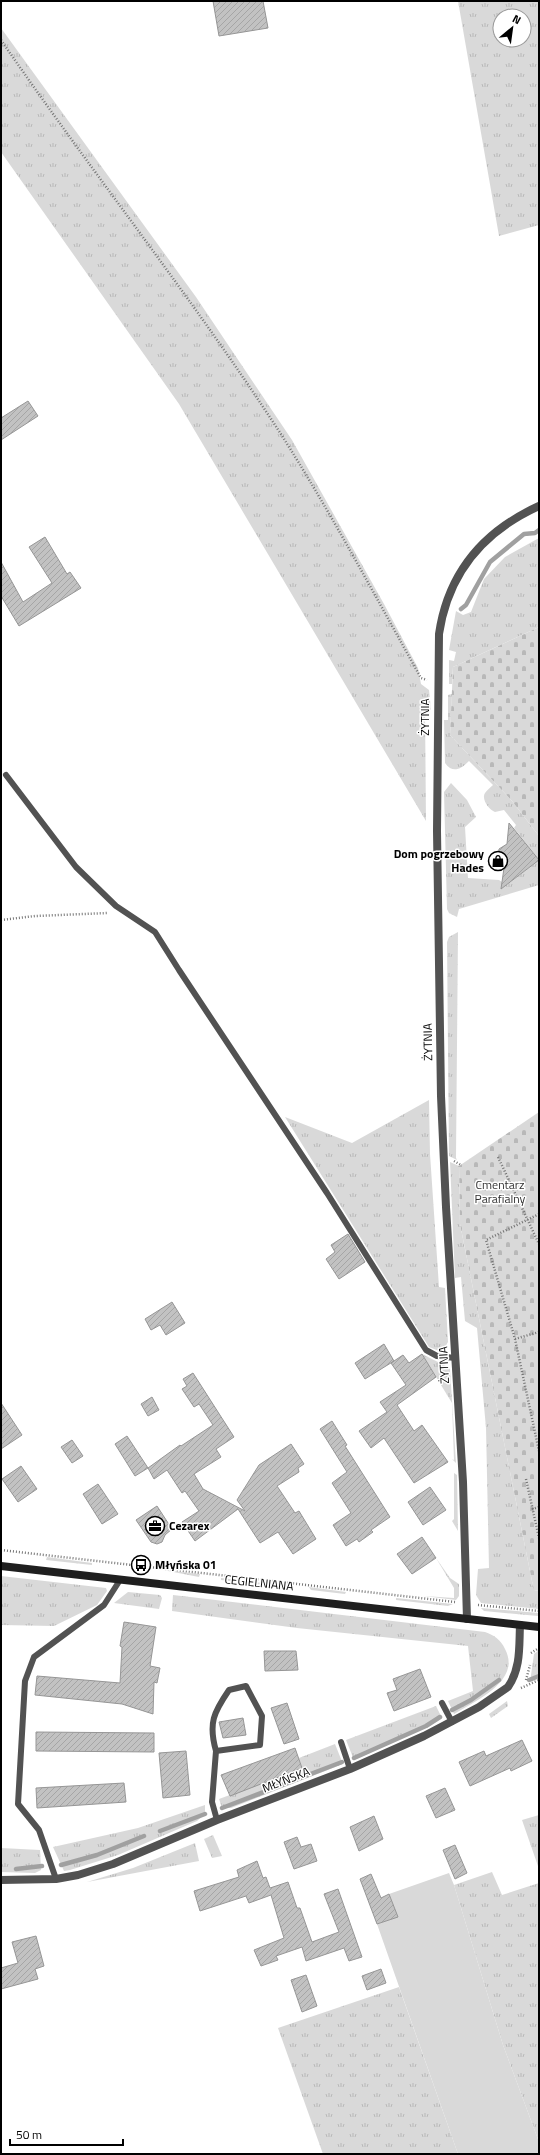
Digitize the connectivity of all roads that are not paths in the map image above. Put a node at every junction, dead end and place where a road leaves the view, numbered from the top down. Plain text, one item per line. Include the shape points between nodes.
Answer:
1 (539, 506) edge
2 (6, 775) dead end
3 (455, 1358) junction
4 (1, 1566) edge
5 (120, 1580) junction
6 (467, 1619) junction
7 (520, 1625) junction
8 (539, 1628) edge
9 (442, 1703) dead end
10 (452, 1722) junction
11 (341, 1742) dead end
12 (216, 1750) junction
13 (350, 1769) junction
14 (217, 1820) junction
15 (56, 1879) junction
16 (1, 1880) edge

1 - 3 street, ŻYTNIA via 510,521 478,548 459,573 442,618 437,683 441,1096
2 - 3 lane via 76,866 125,913 156,932 161,938 179,970 327,1192 426,1350 437,1356
3 - 6 street, ŻYTNIA
4 - 5 street, CEGIELNIANA
5 - 6 street, CEGIELNIANA
5 - 15 lane via 104,1605 34,1657 25,1681 18,1804 39,1830
6 - 7 street, CEGIELNIANA
7 - 8 street, CEGIELNIANA
7 - 10 street, MŁYŃSKA via 518,1666 508,1687
9 - 10 lane
10 - 13 street, MŁYŃSKA
11 - 13 lane
12 - 12 lane via 260,1745 262,1716 246,1686 230,1690 216,1709 211,1734
12 - 14 lane via 212,1802
13 - 14 street, MŁYŃSKA
14 - 15 street, MŁYŃSKA via 113,1864
15 - 16 street, MŁYŃSKA

